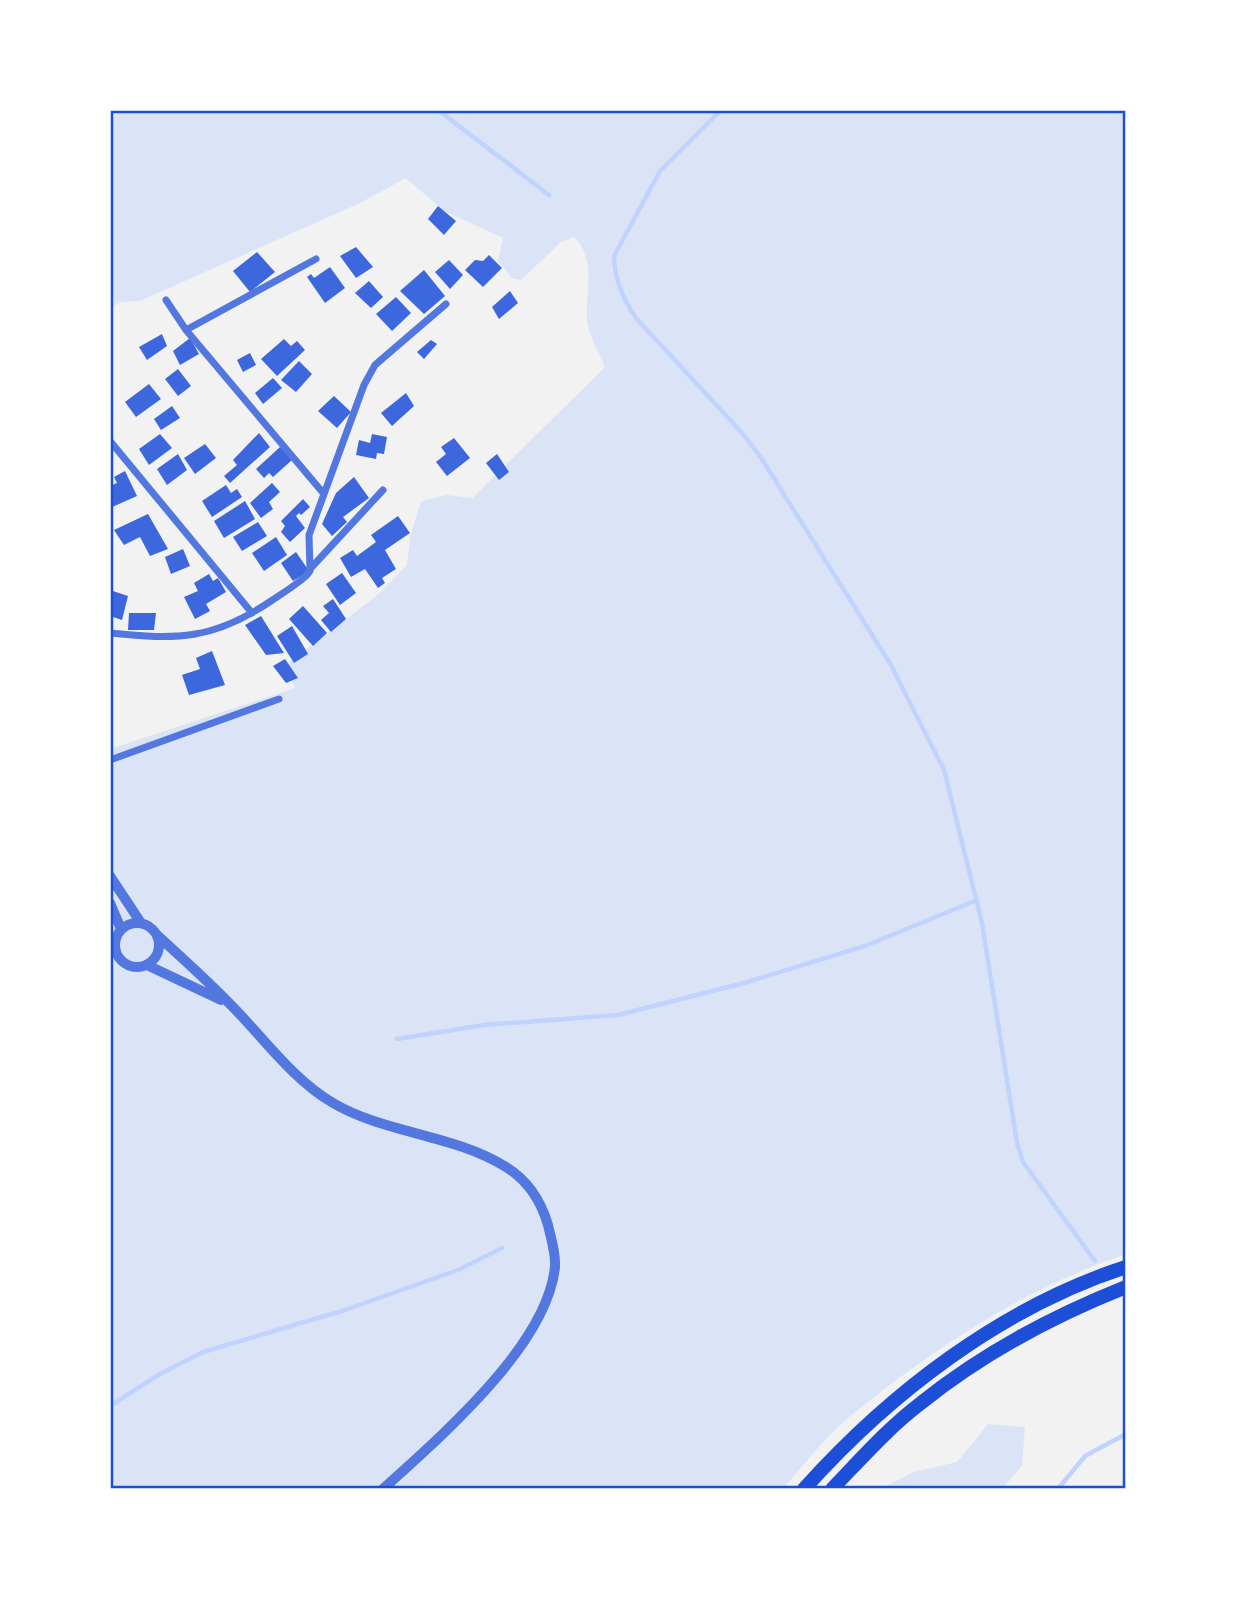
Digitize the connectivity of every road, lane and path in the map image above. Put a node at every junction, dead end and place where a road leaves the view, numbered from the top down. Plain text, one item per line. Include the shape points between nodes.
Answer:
1 (316, 259) dead end
2 (166, 300) dead end
3 (446, 304) dead end
4 (186, 330) junction
5 (110, 441) edge
6 (383, 490) dead end
7 (324, 494) junction
8 (310, 569) junction
9 (252, 613) junction
10 (110, 633) edge
11 (279, 699) dead end
12 (110, 760) edge
13 (110, 876) edge
14 (110, 903) edge
15 (141, 923) junction
16 (116, 932) edge
17 (157, 935) junction
18 (116, 961) edge
19 (147, 965) junction
20 (230, 1004) junction
21 (1126, 1266) edge
22 (1126, 1287) edge
23 (383, 1489) edge
24 (804, 1489) edge
25 (832, 1489) edge

1 - 4 street
2 - 4 street
3 - 7 street via 370,373
4 - 7 street
5 - 9 street
6 - 8 street
7 - 8 street via 309,535
8 - 9 street
9 - 10 street via 227,628 193,636
11 - 12 street
13 - 15 street
14 - 16 street
15 - 16 street
15 - 17 street
16 - 18 street
17 - 19 street via 157,956
17 - 20 street
18 - 19 street via 133,967
19 - 20 street
20 - 23 street via 307,1085 359,1116 493,1160 532,1191 547,1221 555,1264 552,1286 536,1323 454,1424
21 - 24 main road via 1056,1296 969,1346 882,1410
22 - 25 main road via 1024,1334 951,1380 889,1430

